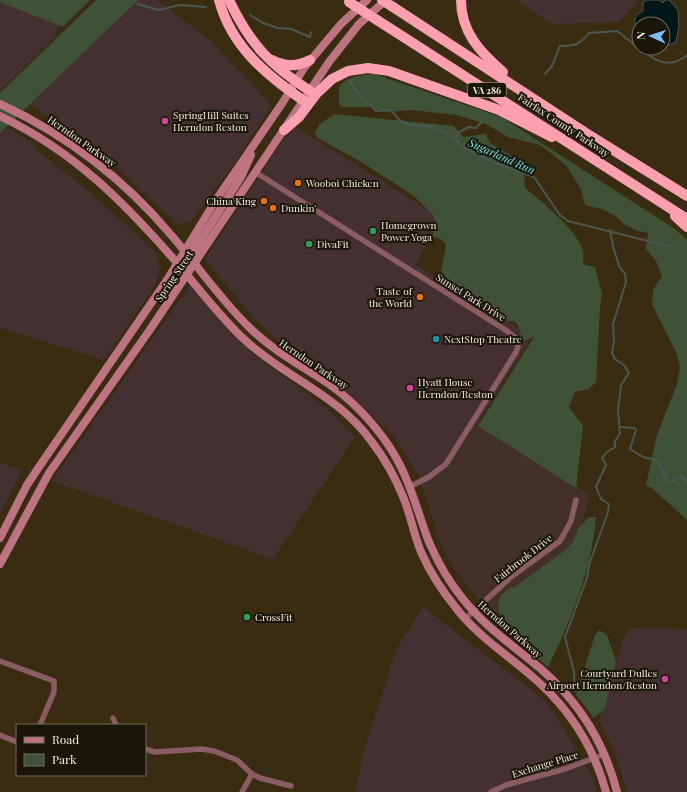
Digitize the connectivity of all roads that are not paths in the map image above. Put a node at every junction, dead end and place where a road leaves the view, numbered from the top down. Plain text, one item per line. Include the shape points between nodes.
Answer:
1 (218, 0) edge
2 (229, 0) edge
3 (367, 0) edge
4 (461, 0) edge
5 (347, 1) edge
6 (379, 4) edge
7 (389, 4) edge
8 (233, 5) edge
9 (264, 54) junction
10 (310, 60) junction
11 (295, 81) junction
12 (289, 91) junction
13 (310, 91) junction
14 (531, 97) junction
15 (304, 101) junction
16 (0, 104) edge
17 (0, 116) edge
18 (284, 130) junction
19 (582, 152) junction
20 (255, 172) junction
21 (687, 196) edge
22 (661, 202) junction
23 (687, 219) edge
24 (687, 227) edge
25 (189, 257) junction
26 (182, 269) junction
27 (410, 486) junction
28 (576, 500) dead end
29 (0, 538) edge
30 (0, 564) edge
31 (473, 611) junction
32 (465, 618) junction
33 (0, 661) edge
34 (113, 718) dead end
35 (40, 724) edge
36 (116, 724) edge
37 (0, 735) edge
38 (16, 742) edge
39 (146, 749) edge
40 (605, 754) junction
41 (594, 758) junction
42 (252, 774) junction
43 (291, 786) dead end
44 (242, 792) edge
45 (491, 792) edge
46 (606, 792) edge
47 (618, 792) edge

1 - 12 highway via 228,25 244,50 257,65
2 - 8 highway
3 - 10 main road, Spring Street via 341,24
4 - 14 highway via 464,21 475,44 490,61
5 - 19 highway, Fairfax County Parkway / VA 286, bridge
6 - 7 highway, Fairfax County Parkway / VA 286, bridge
6 - 13 main road, Spring Street via 344,41
7 - 14 highway, Fairfax County Parkway / VA 286
8 - 9 highway via 246,31
9 - 10 highway via 285,65 297,65
9 - 11 highway
10 - 11 main road, Spring Street
11 - 12 main road, Spring Street
11 - 13 highway
12 - 15 highway
12 - 25 main road, Spring Street via 258,138
13 - 15 main road, Spring Street
14 - 21 highway, Fairfax County Parkway / VA 286
15 - 18 main road, Spring Street
16 - 25 main road, Herndon Parkway via 50,129 98,162 139,199
17 - 26 main road, Herndon Parkway via 52,144 87,172 134,215
18 - 19 highway via 299,117 317,93 332,79 355,70 374,68 396,73 498,110
18 - 20 main road, Spring Street
19 - 22 highway, Fairfax County Parkway / VA 286
20 - 25 main road, Spring Street
20 - 27 street, Sunset Park Drive via 518,340 516,352 446,464
22 - 23 highway, Fairfax County Parkway / VA 286
22 - 24 highway
25 - 26 main road, Spring Street
25 - 26 main road, Spring Street
25 - 27 main road, Herndon Parkway via 229,307 256,334 288,359 338,391 362,412 390,447
26 - 29 main road, Spring Street via 118,354 39,467
26 - 30 main road, Spring Street via 49,472
26 - 32 main road, Herndon Parkway via 246,341 274,363 333,401 366,434 385,460 397,484 426,563 443,591
27 - 31 main road, Herndon Parkway via 438,561
28 - 31 street, Fairbrook Drive via 571,521 560,541 514,574
31 - 32 street, Fairbrook Drive
31 - 40 main road, Herndon Parkway via 565,692 586,720
32 - 41 main road, Herndon Parkway via 555,698 576,725
33 - 35 street via 54,681 54,692
34 - 36 street
37 - 38 street
39 - 42 street via 155,752 202,749 214,751 237,760
40 - 41 street, Exchange Place
40 - 47 main road, Herndon Parkway
41 - 45 street, Exchange Place
41 - 46 main road, Herndon Parkway
42 - 43 street
42 - 44 street

